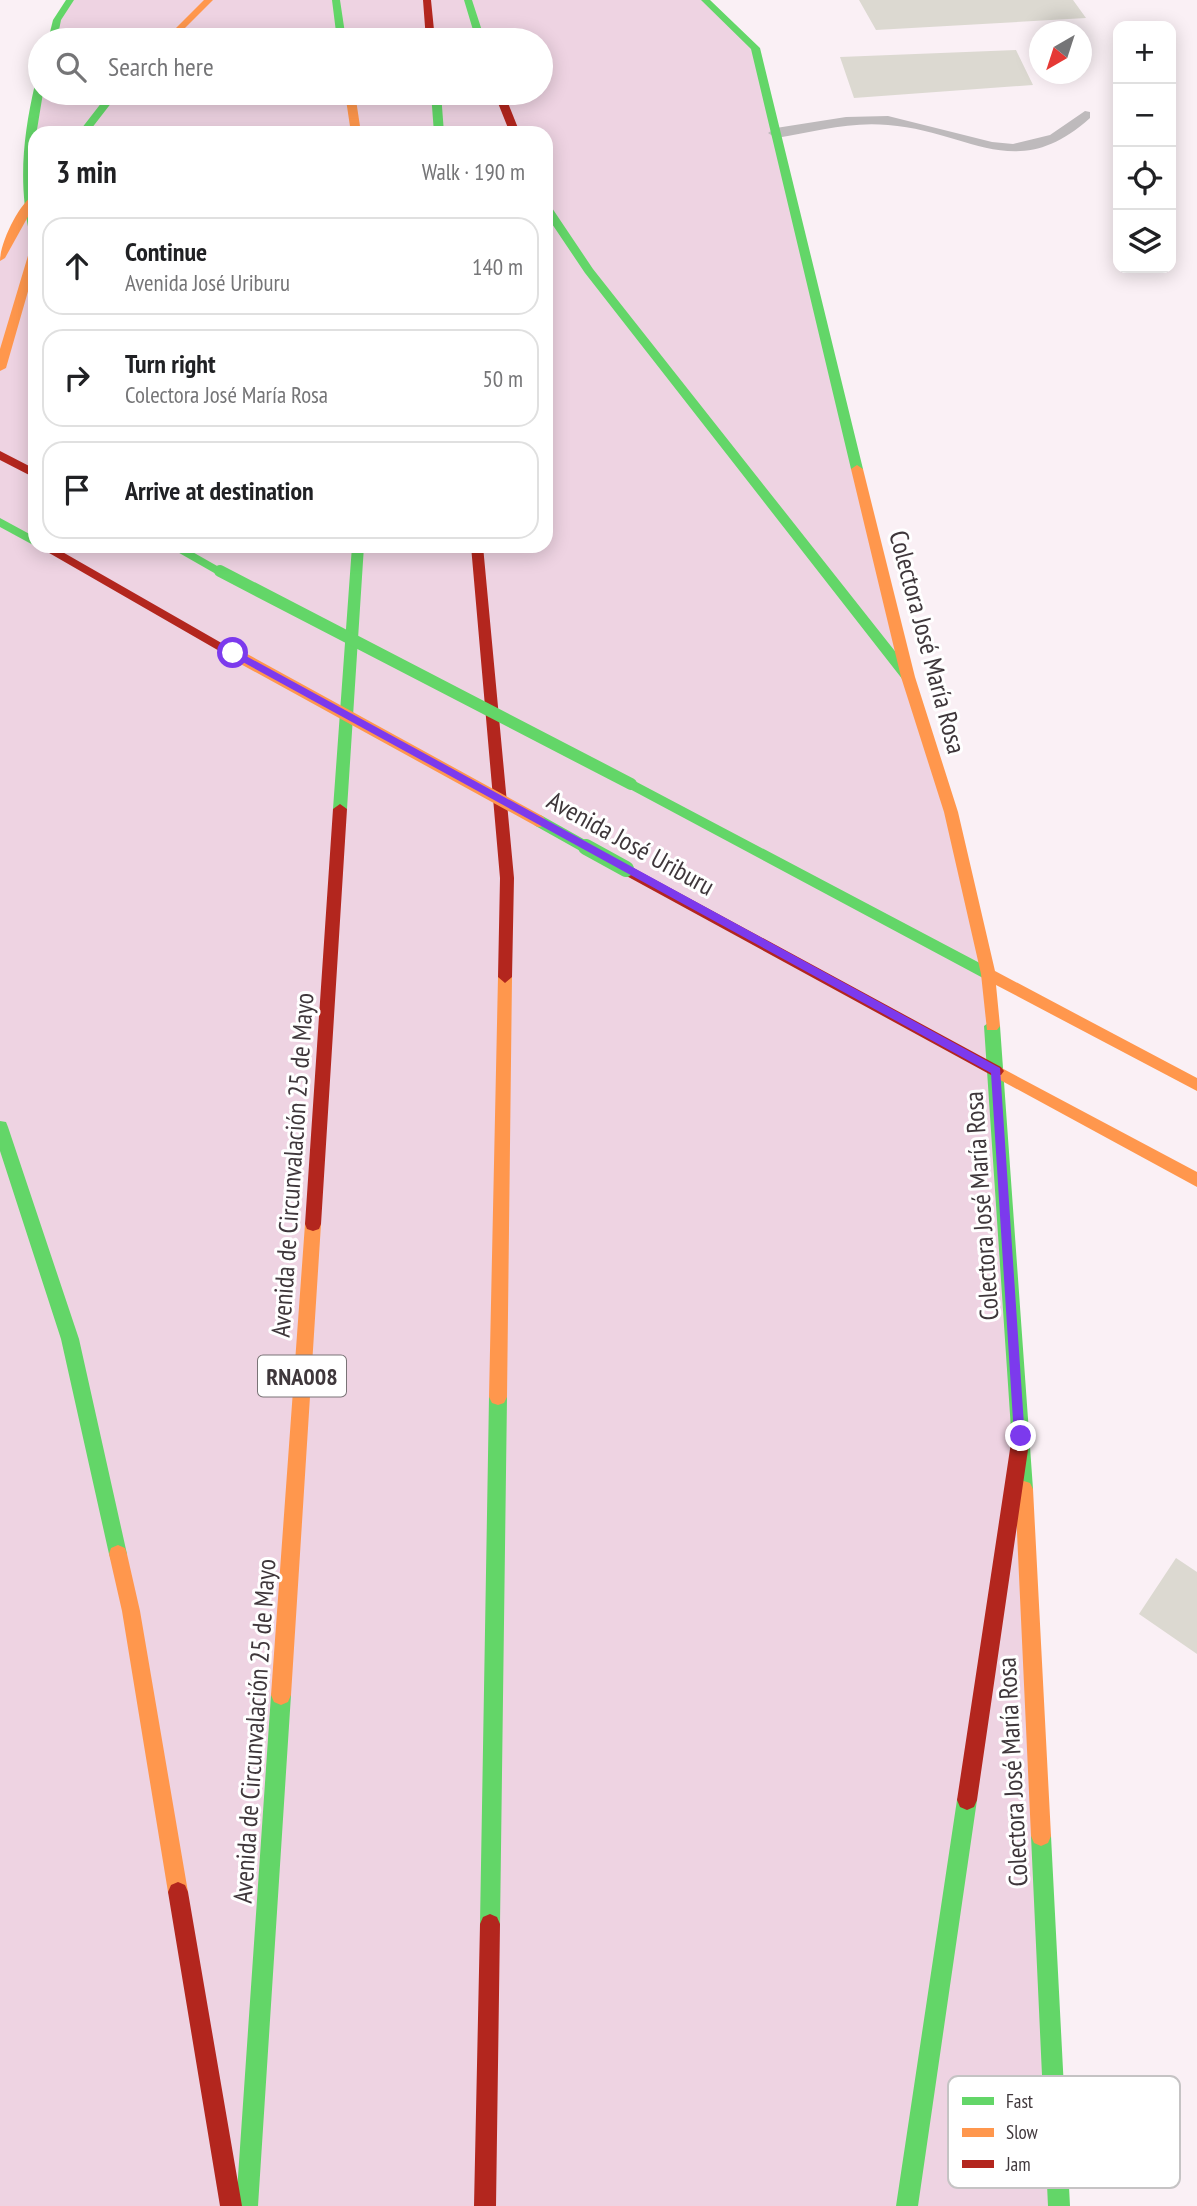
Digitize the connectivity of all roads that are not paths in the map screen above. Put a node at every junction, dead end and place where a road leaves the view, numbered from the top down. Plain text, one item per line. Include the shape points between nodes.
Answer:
1 (70, 0) edge
2 (209, 0) edge
3 (336, 0) edge
4 (427, 0) edge
5 (468, 0) edge
6 (705, 0) edge
7 (55, 28) edge
8 (180, 28) edge
9 (340, 28) edge
10 (430, 28) edge
11 (477, 28) edge
12 (35, 105) edge
13 (105, 105) edge
14 (352, 105) edge
15 (437, 105) edge
16 (504, 105) edge
17 (1085, 115) dead end
18 (30, 126) edge
19 (88, 126) edge
20 (355, 126) edge
21 (438, 126) edge
22 (512, 126) edge
23 (28, 132) edge
24 (776, 133) junction
25 (28, 153) edge
26 (28, 208) edge
27 (553, 217) edge
28 (0, 258) edge
29 (28, 274) edge
30 (0, 368) edge
31 (0, 455) edge
32 (28, 470) edge
33 (0, 522) edge
34 (28, 538) edge
35 (55, 553) edge
36 (186, 553) edge
37 (358, 553) edge
38 (478, 553) edge
39 (908, 677) junction
40 (988, 974) junction
41 (996, 1071) junction
42 (1197, 1084) edge
43 (0, 1127) edge
44 (1197, 1180) edge
45 (1021, 1436) junction
46 (1053, 2076) edge
47 (1058, 2188) edge
48 (231, 2206) edge
49 (247, 2206) edge
50 (485, 2206) edge
51 (907, 2206) edge
52 (1059, 2206) edge

1 - 7 main road
2 - 8 main road
3 - 9 main road
4 - 10 main road
5 - 11 main road
6 - 24 main road, Colectora José María Rosa via 755,48
12 - 18 main road
13 - 19 main road
14 - 20 main road
15 - 21 main road
16 - 22 main road
17 - 24 lane via 1056,138 1017,148 994,148 886,120
23 - 25 main road
24 - 39 main road, Colectora José María Rosa
26 - 28 main road
27 - 39 main road via 589,271
29 - 30 main road
31 - 32 main road
33 - 34 main road
35 - 41 main road, Avenida José Uriburu, bridge
36 - 40 main road, Avenida José Uriburu, bridge
37 - 49 main road, Avenida de Circunvalación 25 de Mayo / RNA008
38 - 50 main road via 507,878
39 - 40 main road, Colectora José María Rosa via 951,812
40 - 41 main road, Colectora José María Rosa
40 - 42 main road, Avenida José Uriburu
41 - 44 main road, Avenida José Uriburu
41 - 45 main road, Colectora José María Rosa
43 - 48 main road via 70,1339 131,1611
45 - 46 main road, Colectora José María Rosa
45 - 51 main road
47 - 52 main road, Colectora José María Rosa

